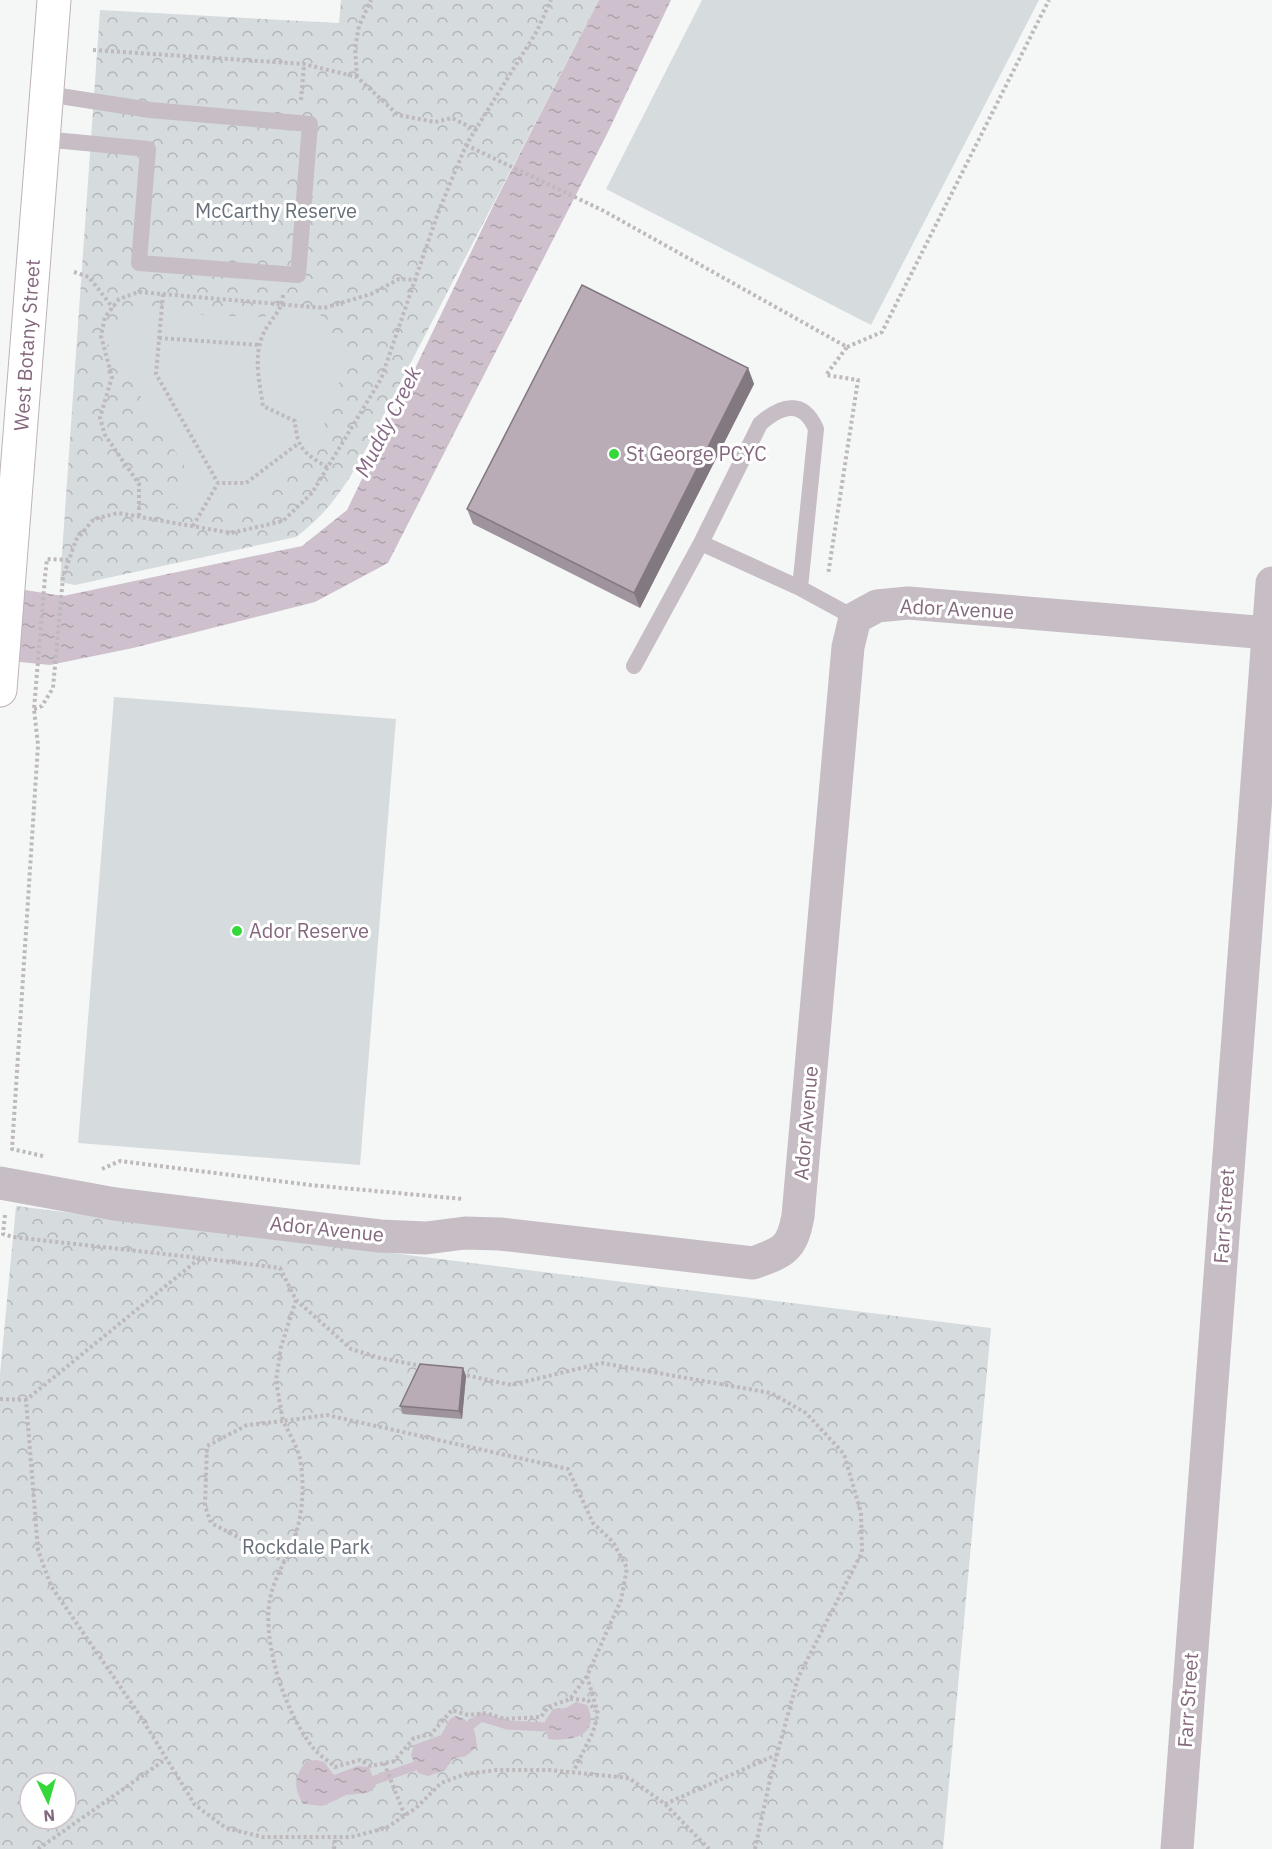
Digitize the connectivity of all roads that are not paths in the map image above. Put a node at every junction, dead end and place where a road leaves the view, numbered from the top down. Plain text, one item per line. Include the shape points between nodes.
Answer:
1 (54, 0) edge
2 (47, 94) junction
3 (43, 139) junction
4 (8, 525) edge
5 (701, 543) junction
6 (1272, 583) edge
7 (800, 588) junction
8 (855, 618) junction
9 (1268, 633) junction
10 (634, 666) dead end
11 (0, 690) edge
12 (3, 1199) edge
13 (1177, 1849) edge

1 - 2 main road, West Botany Street
2 - 3 main road, West Botany Street
2 - 3 lane via 150,110 310,124 298,275 139,263 148,148
3 - 4 main road, West Botany Street
4 - 11 main road, West Botany Street
5 - 7 lane
5 - 7 lane via 760,424 785,408 801,409 816,429 816,446
5 - 10 lane
6 - 9 street, Farr Street
7 - 8 lane
8 - 9 street, Ador Avenue via 877,606 908,603
8 - 12 street, Ador Avenue via 848,647 798,1216 794,1239 778,1254 753,1263 500,1234 380,1236 115,1204
9 - 13 street, Farr Street

